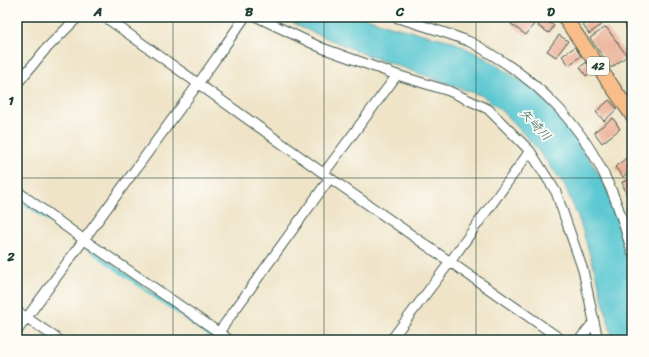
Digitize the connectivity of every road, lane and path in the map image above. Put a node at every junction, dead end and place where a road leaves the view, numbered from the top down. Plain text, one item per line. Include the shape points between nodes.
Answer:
1 (78, 17) edge
2 (105, 17) edge
3 (244, 17) edge
4 (257, 17) edge
5 (395, 17) edge
6 (564, 17) edge
7 (628, 17) edge
8 (632, 28) edge
9 (396, 75) junction
10 (17, 84) edge
11 (198, 84) junction
12 (632, 115) edge
13 (530, 151) junction
14 (327, 175) junction
15 (17, 191) edge
16 (83, 239) junction
17 (632, 252) edge
18 (450, 262) junction
19 (17, 311) edge
20 (27, 317) junction
21 (594, 322) junction
22 (17, 331) edge
23 (219, 332) junction
24 (59, 340) edge
25 (230, 340) edge
26 (390, 340) edge
27 (562, 340) edge
28 (579, 340) edge
29 (598, 340) edge

1 - 10 street via 45,50
2 - 11 street
3 - 11 street
4 - 9 street via 322,48
5 - 17 street via 471,43 523,75 551,100 592,152 608,182
6 - 12 main road, 42
7 - 8 street
9 - 13 street via 449,91 488,108
9 - 14 street
11 - 14 street
11 - 16 street
13 - 18 street
13 - 21 street via 556,192 583,270
14 - 18 street
14 - 23 street
15 - 16 street
16 - 20 street
16 - 23 street
18 - 26 street
18 - 27 street
19 - 20 street
20 - 22 street
20 - 24 street
21 - 28 street
21 - 29 street
23 - 25 street

